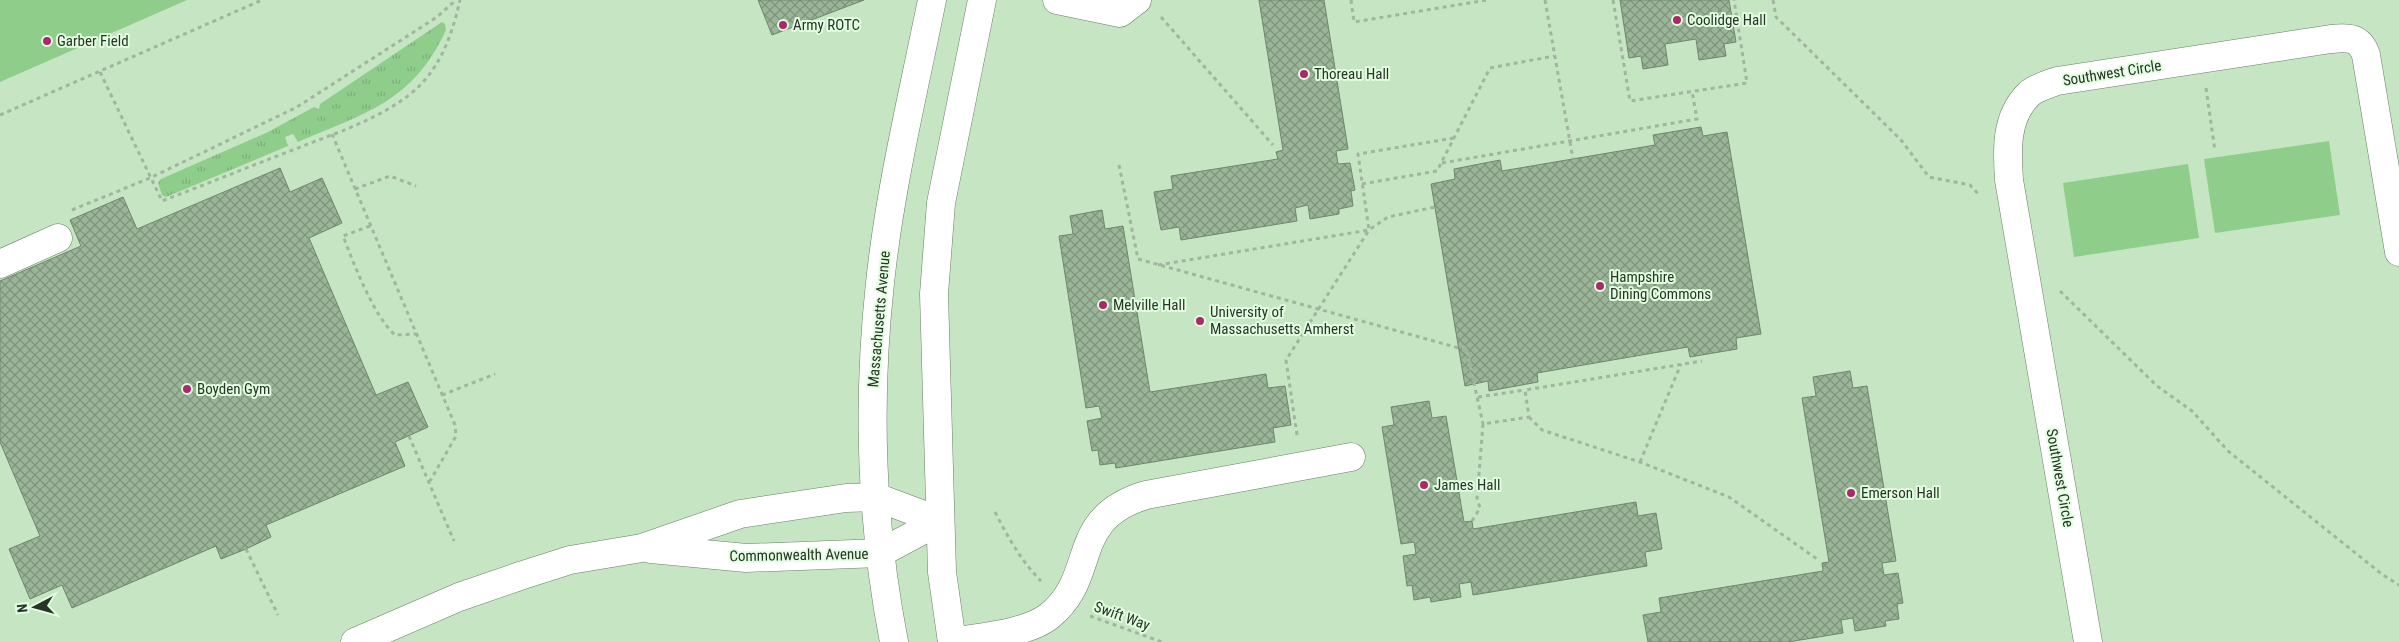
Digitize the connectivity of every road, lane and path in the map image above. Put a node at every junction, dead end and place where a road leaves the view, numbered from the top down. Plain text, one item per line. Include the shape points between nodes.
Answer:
1 (262, 0) edge
2 (456, 0) edge
3 (460, 0) edge
4 (932, 0) edge
5 (982, 0) edge
6 (1057, 0) edge
7 (1350, 0) edge
8 (1487, 0) edge
9 (1544, 0) edge
10 (1613, 0) edge
11 (1734, 0) edge
12 (1773, 0) edge
13 (1148, 7) edge
14 (1554, 56) junction
15 (2202, 58) junction
16 (100, 72) junction
17 (1692, 91) junction
18 (0, 115) edge
19 (332, 134) junction
20 (1454, 138) junction
21 (1569, 141) junction
22 (1273, 145) dead end
23 (2215, 151) dead end
24 (1572, 159) dead end
25 (1442, 163) junction
26 (1119, 165) dead end
27 (150, 178) junction
28 (1362, 184) junction
29 (416, 186) dead end
30 (355, 189) junction
31 (1982, 198) dead end
32 (1435, 207) dead end
33 (71, 211) dead end
34 (370, 226) junction
35 (1369, 230) junction
36 (58, 238) dead end
37 (2399, 252) edge
38 (0, 264) edge
39 (1155, 265) junction
40 (2055, 286) dead end
41 (1317, 310) junction
42 (416, 334) junction
43 (1702, 361) dead end
44 (1681, 364) junction
45 (495, 374) dead end
46 (1525, 390) junction
47 (442, 395) junction
48 (1478, 397) junction
49 (1529, 417) junction
50 (1483, 424) junction
51 (409, 436) dead end
52 (1304, 436) dead end
53 (1351, 457) dead end
54 (1640, 462) junction
55 (430, 480) junction
56 (876, 497) junction
57 (995, 512) dead end
58 (940, 521) junction
59 (1472, 521) dead end
60 (454, 540) dead end
61 (246, 548) dead end
62 (642, 548) junction
63 (880, 553) junction
64 (1817, 559) dead end
65 (2399, 584) edge
66 (1047, 587) dead end
67 (278, 615) dead end
68 (1088, 616) dead end
69 (355, 642) edge
70 (894, 642) edge
71 (952, 642) edge
72 (1162, 642) edge
73 (2088, 642) edge

1 - 16 path
2 - 27 path via 437,17 297,107
3 - 19 path via 447,45 423,81 391,106
4 - 56 main road, Massachusetts Avenue via 886,233 880,283 872,398
5 - 58 main road via 941,203 936,247 934,294
6 - 13 main road via 1120,13
7 - 8 path via 1354,22
9 - 14 path
10 - 17 path via 1630,101
11 - 17 path via 1747,83
12 - 31 path via 1776,17 1901,140 1929,176 1970,185
13 - 22 path
14 - 20 path via 1490,68
14 - 21 path
15 - 23 path
15 - 37 main road, Southwest Circle via 2331,38 2353,38 2363,46
15 - 73 main road, Southwest Circle via 2057,81 2029,93 2018,110 2006,146 2009,180
16 - 18 path
16 - 27 path
17 - 21 path via 1697,119
19 - 27 path via 162,201
19 - 30 path
20 - 25 path
20 - 28 path via 1358,154
21 - 24 path
21 - 25 path
25 - 28 path via 1437,171
26 - 39 path via 1138,259
27 - 33 path
28 - 35 path
29 - 30 path via 390,176
30 - 34 path
32 - 35 path via 1388,217
34 - 42 path
34 - 42 path via 343,236 348,248 387,328 395,335
35 - 39 path
35 - 41 path
36 - 38 main road
39 - 41 path
40 - 65 path via 2157,386 2192,411 2228,451 2383,575
41 - 48 path via 1459,348 1466,347
41 - 52 path via 1286,360 1298,437
42 - 47 path
43 - 44 path
44 - 46 path
44 - 54 path
45 - 47 path
46 - 48 path
46 - 49 path
47 - 55 path via 453,417 456,436
48 - 50 path
49 - 50 path
49 - 54 path via 1542,430
50 - 59 path via 1477,498 1480,508
51 - 55 path
53 - 71 main road via 1129,500 1109,512 1095,529 1076,583 1047,617 1027,627
54 - 64 path via 1729,497
55 - 60 path
56 - 58 main road, Commonwealth Avenue
56 - 62 main road, Commonwealth Avenue via 846,498 740,514
56 - 63 main road, Massachusetts Avenue
57 - 66 path via 1028,569
58 - 63 main road, Commonwealth Avenue
58 - 71 main road via 942,572
61 - 67 path
62 - 63 main road, Commonwealth Avenue via 746,558
62 - 69 main road, Commonwealth Avenue via 570,560 522,575 459,597
63 - 70 main road, Massachusetts Avenue
68 - 72 path, Swift Way

